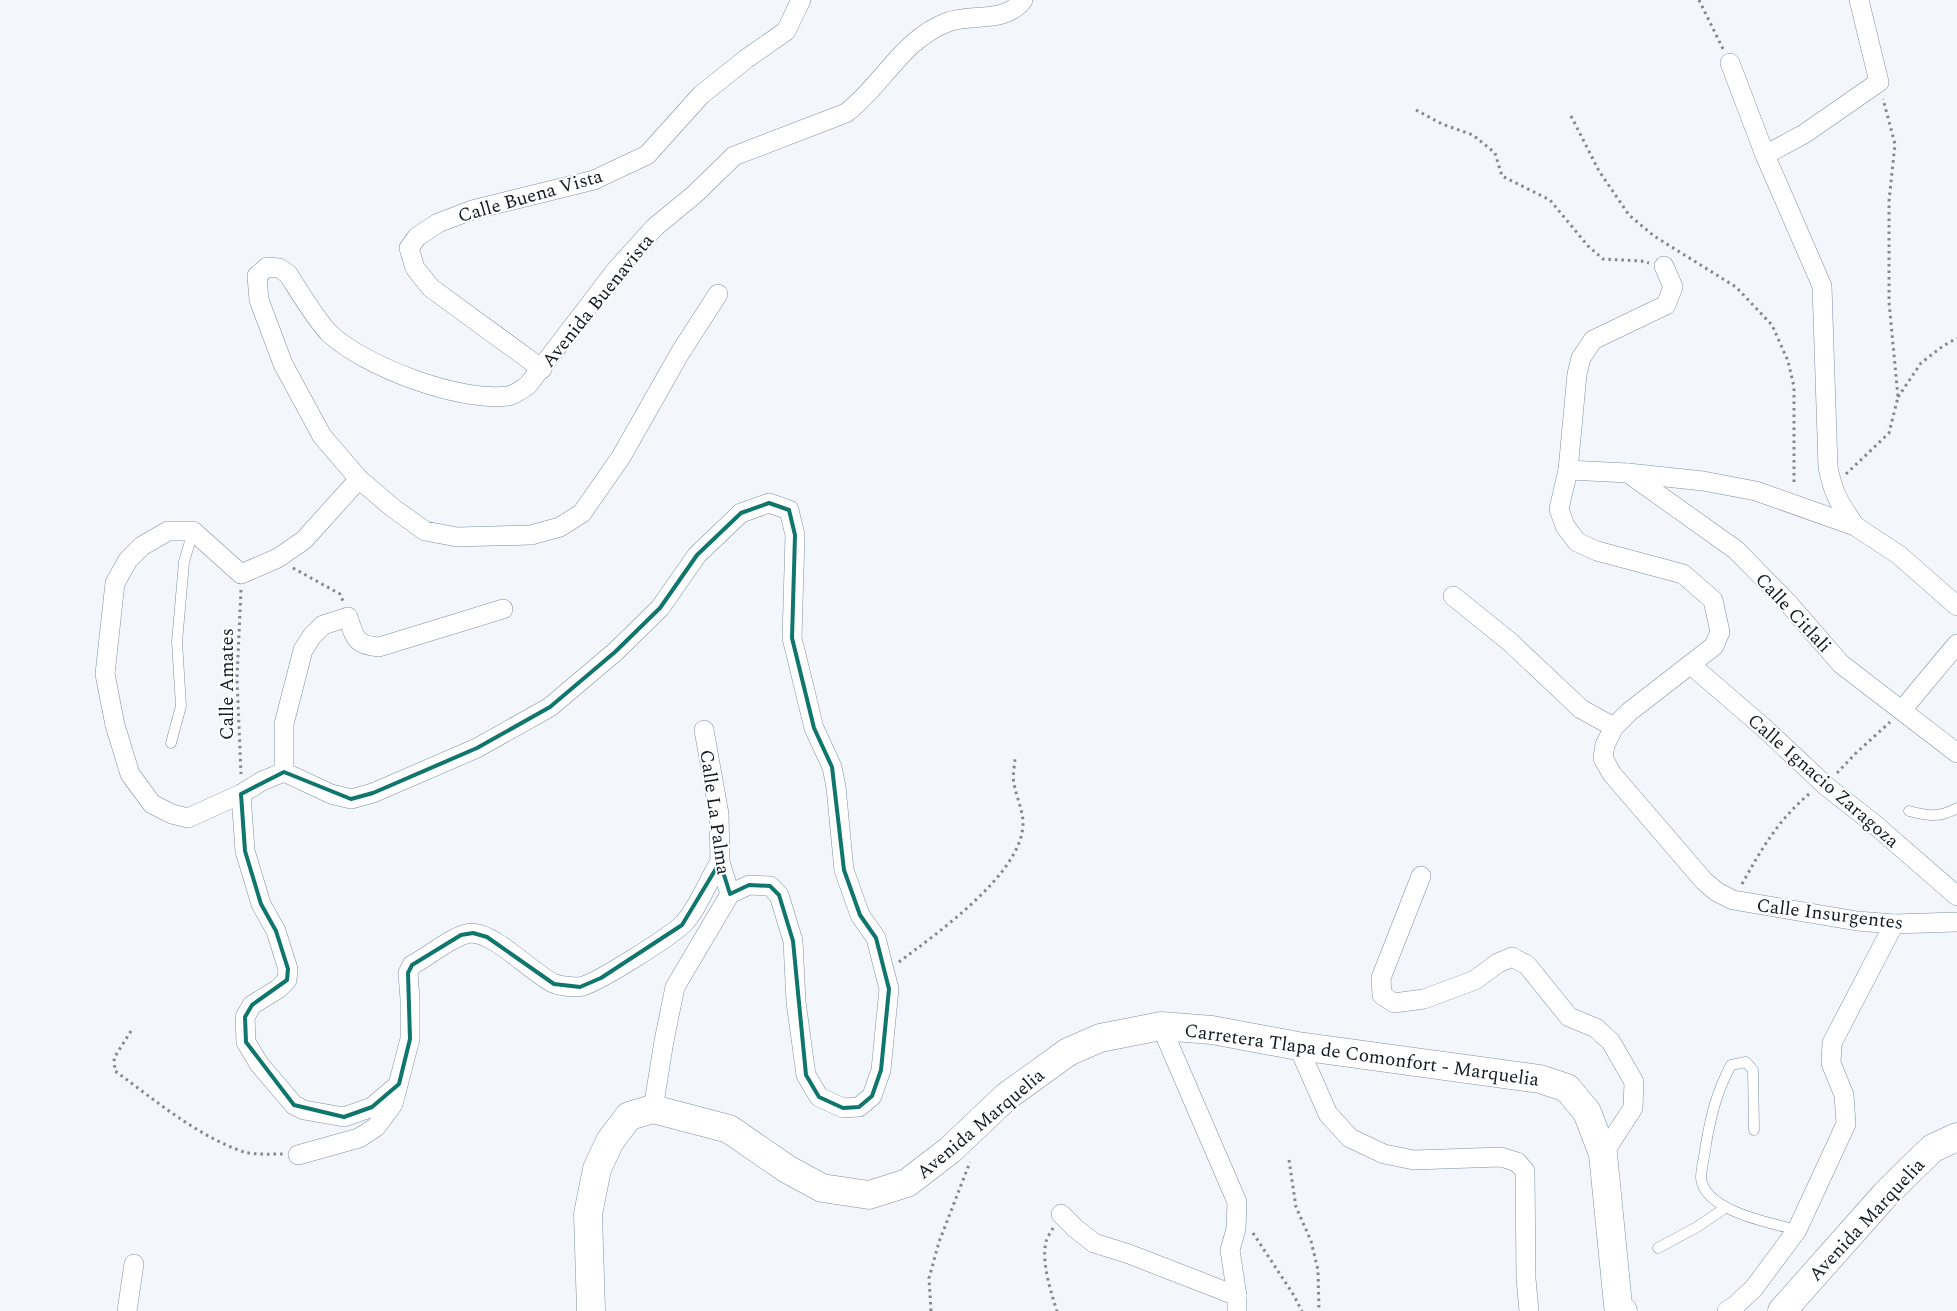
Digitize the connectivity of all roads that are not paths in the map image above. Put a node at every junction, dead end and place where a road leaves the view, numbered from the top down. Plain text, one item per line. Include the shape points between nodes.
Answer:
1 (801, 0) edge
2 (1023, 0) edge
3 (1859, 0) edge
4 (1730, 63) road end
5 (1765, 155) junction
6 (1664, 266) road end
7 (718, 294) dead end
8 (542, 369) junction
9 (1568, 470) junction
10 (1628, 473) junction
11 (359, 479) junction
12 (1855, 526) junction
13 (193, 531) junction
14 (1453, 596) dead end
15 (1957, 606) edge
16 (502, 609) dead end
17 (1957, 644) edge
18 (1691, 665) junction
19 (1902, 710) junction
20 (1614, 727) junction
21 (704, 730) dead end
22 (171, 742) dead end
23 (1957, 753) edge
24 (284, 772) junction
25 (241, 794) junction
26 (1957, 808) edge
27 (1909, 811) dead end
28 (720, 862) junction
29 (1421, 876) dead end
30 (730, 894) junction
31 (1957, 896) edge
32 (1957, 922) edge
33 (1894, 924) junction
34 (1161, 1026) junction
35 (1298, 1046) junction
36 (399, 1084) junction
37 (654, 1109) junction
38 (1754, 1130) dead end
39 (1957, 1137) edge
40 (1603, 1154) junction
41 (298, 1155) road end
42 (1725, 1208) junction
43 (1061, 1214) road end
44 (1797, 1230) junction
45 (1658, 1248) dead end
46 (134, 1264) dead end
47 (1237, 1304) edge
48 (127, 1311) edge
49 (591, 1311) edge
50 (1529, 1311) edge
51 (1622, 1311) edge
52 (1727, 1311) edge
53 (1782, 1311) edge

1 - 8 street, Calle Buena Vista via 786,31 701,95 647,155 594,180 472,210 417,236 409,248 416,268 431,288
2 - 8 street, Avenida Buenavista via 1013,10 990,17 949,21 916,40 859,104 846,114 734,156 655,228 616,270
3 - 5 street via 1879,82 1804,134
4 - 5 street
5 - 12 street via 1822,286 1828,466 1832,487
6 - 9 street via 1674,287 1666,304 1592,340 1581,358
7 - 11 street via 621,457 582,513 560,527 531,535 457,536 425,531
8 - 11 street, Avenida Buenavista via 528,385 510,396 457,392 404,376 356,353 329,333 288,274 279,268 267,267 258,276 259,300 283,364 322,436
9 - 10 street
9 - 18 street via 1559,509 1565,526 1577,542 1597,551 1684,574 1713,600 1720,632 1714,646
10 - 12 street via 1756,491
10 - 19 street, Calle Citlali via 1736,550 1841,664
11 - 13 street via 304,540 278,558 242,574
12 - 15 street via 1899,555
13 - 22 lane via 184,562 177,642 181,706
13 - 25 street via 168,531 142,546 128,560 115,583 105,674 115,725 130,774 152,804 188,818
14 - 20 street via 1510,642 1582,709
16 - 24 street via 378,647 364,646 356,639 348,617 323,625 303,650 284,724
17 - 19 street
18 - 20 street
18 - 31 street, Calle Ignacio Zaragoza via 1826,786
19 - 23 street, Calle Citlali
20 - 33 street, Calle Insurgentes via 1605,745 1604,758 1612,774 1704,881 1718,892 1732,900
21 - 28 street, Calle La Palma via 719,814
24 - 25 street
24 - 30 street via 331,794 351,799 486,744 550,707 615,652 660,608 697,555 741,513 770,503 789,510 795,535 792,638 814,728 832,767 844,870 860,915 876,938 889,989 881,1070 872,1096 859,1107 843,1108 819,1096 806,1075 796,1002 793,941 779,895 770,886 750,884
25 - 36 street via 245,851 260,904 276,931 288,969 286,980 278,989 252,1005 245,1017 246,1042 259,1064 294,1105 304,1110 344,1117 372,1107
26 - 27 lane via 1949,813 1929,816
28 - 30 street, Calle La Palma
28 - 36 street via 682,924 601,978 580,987 554,984 487,937 473,933 461,935 412,965 408,973 410,1039
29 - 40 street via 1382,978 1382,995 1394,1003 1424,999 1475,980 1512,957 1527,965 1569,1017 1596,1028 1612,1042 1634,1082 1633,1108
30 - 37 street via 675,987
32 - 33 street, Calle Insurgentes
33 - 44 street via 1832,1042 1831,1063 1844,1095 1846,1124
34 - 35 main road, Carretera Tlapa de Comonfort - Marquelia via 1212,1030
34 - 37 main road, Avenida Marquelia via 1100,1038 1068,1052 1007,1096 950,1150 907,1183 870,1195 822,1188 729,1129
34 - 47 street via 1237,1202 1236,1229 1230,1250
35 - 40 main road, Carretera Tlapa de Comonfort - Marquelia via 1540,1079 1567,1088 1587,1112
35 - 50 street via 1328,1114 1350,1138 1384,1154 1414,1160 1501,1157 1517,1162 1525,1171
36 - 41 street via 393,1104 376,1127 359,1138
37 - 49 main road via 629,1116 610,1141 597,1169 588,1214
38 - 42 lane via 1753,1070 1746,1062 1731,1065 1720,1085 1710,1120 1701,1179 1706,1192
39 - 53 main road, Avenida Marquelia via 1933,1148 1911,1169
40 - 51 main road, Carretera Tlapa de Comonfort - Marquelia via 1618,1305
42 - 44 lane
42 - 45 lane
43 - 47 street via 1094,1243 1129,1254
44 - 52 street via 1754,1288
46 - 48 street

